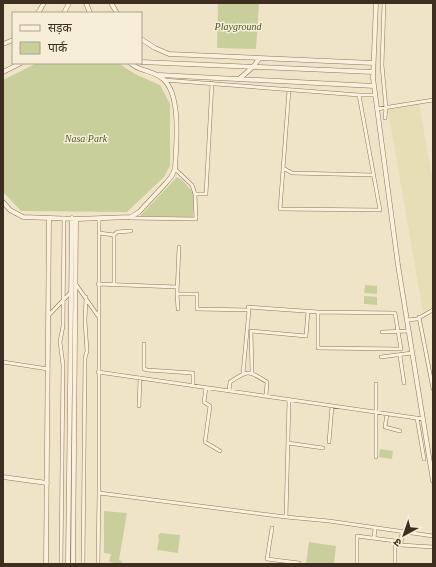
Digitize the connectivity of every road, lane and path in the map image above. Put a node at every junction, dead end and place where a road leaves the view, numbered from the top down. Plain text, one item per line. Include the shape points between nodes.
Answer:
1 (44, 3) edge
2 (111, 3) edge
3 (376, 3) edge
4 (384, 3) edge
5 (39, 12) edge
6 (116, 12) edge
7 (142, 41) edge
8 (259, 59) junction
9 (142, 62) edge
10 (373, 63) junction
11 (19, 64) edge
12 (132, 64) edge
13 (253, 67) junction
14 (3, 72) edge
15 (373, 72) junction
16 (158, 75) junction
17 (239, 79) junction
18 (164, 80) junction
19 (212, 84) junction
20 (374, 86) junction
21 (289, 90) junction
22 (359, 95) junction
23 (375, 95) junction
24 (433, 100) edge
25 (386, 108) junction
26 (377, 109) junction
27 (385, 118) dead end
28 (283, 168) junction
29 (175, 169) junction
30 (373, 175) junction
31 (195, 194) junction
32 (3, 202) edge
33 (50, 218) junction
34 (64, 218) junction
35 (74, 218) junction
36 (99, 218) junction
37 (124, 218) junction
38 (131, 231) dead end
39 (99, 233) junction
40 (114, 234) junction
41 (179, 247) dead end
42 (75, 283) junction
43 (98, 284) junction
44 (114, 285) junction
45 (177, 287) junction
46 (71, 292) junction
47 (177, 294) junction
48 (86, 297) junction
49 (63, 301) junction
50 (248, 307) dead end
51 (178, 309) dead end
52 (433, 310) edge
53 (308, 311) junction
54 (318, 312) junction
55 (49, 315) junction
56 (98, 316) junction
57 (420, 317) junction
58 (407, 320) junction
59 (399, 331) junction
60 (408, 331) junction
61 (382, 332) dead end
62 (144, 344) dead end
63 (412, 353) junction
64 (400, 356) junction
65 (381, 357) dead end
66 (3, 362) edge
67 (48, 370) junction
68 (159, 371) junction
69 (98, 372) junction
70 (252, 372) junction
71 (243, 373) junction
72 (140, 378) junction
73 (159, 381) junction
74 (404, 383) dead end
75 (376, 384) dead end
76 (193, 386) junction
77 (206, 388) junction
78 (433, 389) edge
79 (229, 391) junction
80 (266, 396) junction
81 (289, 400) junction
82 (139, 406) dead end
83 (332, 406) junction
84 (375, 412) junction
85 (387, 414) junction
86 (417, 418) junction
87 (423, 419) junction
88 (400, 431) dead end
89 (329, 442) dead end
90 (288, 443) junction
91 (323, 448) dead end
92 (220, 451) dead end
93 (376, 457) dead end
94 (424, 459) dead end
95 (3, 477) edge
96 (433, 481) edge
97 (47, 483) junction
98 (99, 493) junction
99 (286, 517) junction
100 (272, 528) dead end
101 (375, 528) junction
102 (402, 531) junction
103 (433, 536) edge
104 (374, 538) junction
105 (433, 547) edge
106 (299, 563) edge
107 (46, 564) edge
108 (61, 564) edge
109 (68, 564) edge
110 (73, 564) edge
111 (83, 564) edge
112 (98, 564) edge
113 (358, 564) edge
114 (395, 564) edge

1 - 5 street
2 - 6 street
3 - 10 street
4 - 25 street via 382,65
7 - 8 street via 169,54
8 - 10 street
8 - 13 street
9 - 13 street
10 - 15 street
11 - 14 street
12 - 16 street
13 - 15 street
13 - 17 street
15 - 20 street
16 - 17 street
16 - 18 street
17 - 20 street
18 - 19 street
18 - 29 street via 172,92 175,112
19 - 21 street
19 - 31 street via 206,194
20 - 23 street
21 - 22 street
21 - 28 street
22 - 23 street
22 - 30 street
23 - 26 street
24 - 25 street
25 - 26 street
25 - 27 street
26 - 58 street
28 - 30 street via 292,173
28 - 30 street via 280,209 380,210
29 - 31 street via 192,185
29 - 37 street via 166,183 139,212
31 - 37 street via 196,219
32 - 33 street via 10,210 23,217
33 - 34 street
33 - 55 street
34 - 35 street
34 - 49 street
35 - 36 street
35 - 42 street
35 - 46 street
36 - 37 street
36 - 39 street
38 - 40 street
39 - 40 street
39 - 43 street
40 - 44 street
41 - 45 street
42 - 48 street
42 - 110 street
43 - 44 street
43 - 56 street
44 - 45 street
45 - 47 street
46 - 49 street
46 - 109 street
47 - 51 street
47 - 71 street via 197,294 196,309 249,310
48 - 56 street
48 - 111 street
49 - 55 street
49 - 108 street via 60,342 63,365
50 - 53 street
52 - 57 street
53 - 54 street
53 - 70 street via 306,336 251,331
54 - 59 street via 395,313
54 - 59 street via 318,348 401,349
55 - 67 street
56 - 69 street
57 - 58 street
57 - 78 street
58 - 60 street
59 - 60 street
59 - 61 street
60 - 63 street
62 - 68 street via 144,369
63 - 64 street
63 - 87 street
64 - 65 street
64 - 74 street
66 - 67 street
67 - 97 street
68 - 73 street
68 - 76 street via 193,373
69 - 72 street
69 - 98 street
70 - 71 street
70 - 80 street via 267,382
71 - 79 street via 230,382
72 - 73 street
72 - 82 street
73 - 76 street
75 - 84 street
76 - 77 street
77 - 79 street
77 - 92 street via 204,402 210,406 205,442
79 - 80 street
80 - 81 street
81 - 83 street
81 - 90 street
83 - 84 street
83 - 89 street
84 - 85 street
84 - 93 street
85 - 86 street
85 - 88 street via 385,427
86 - 87 street
86 - 94 street
87 - 96 street
90 - 91 street
90 - 99 street
95 - 97 street
97 - 107 street
98 - 99 street
98 - 112 street
99 - 101 street
100 - 106 street via 267,559
101 - 102 street
101 - 104 street
102 - 103 street
102 - 105 street via 401,545
104 - 113 street via 357,536
104 - 114 street via 395,541

